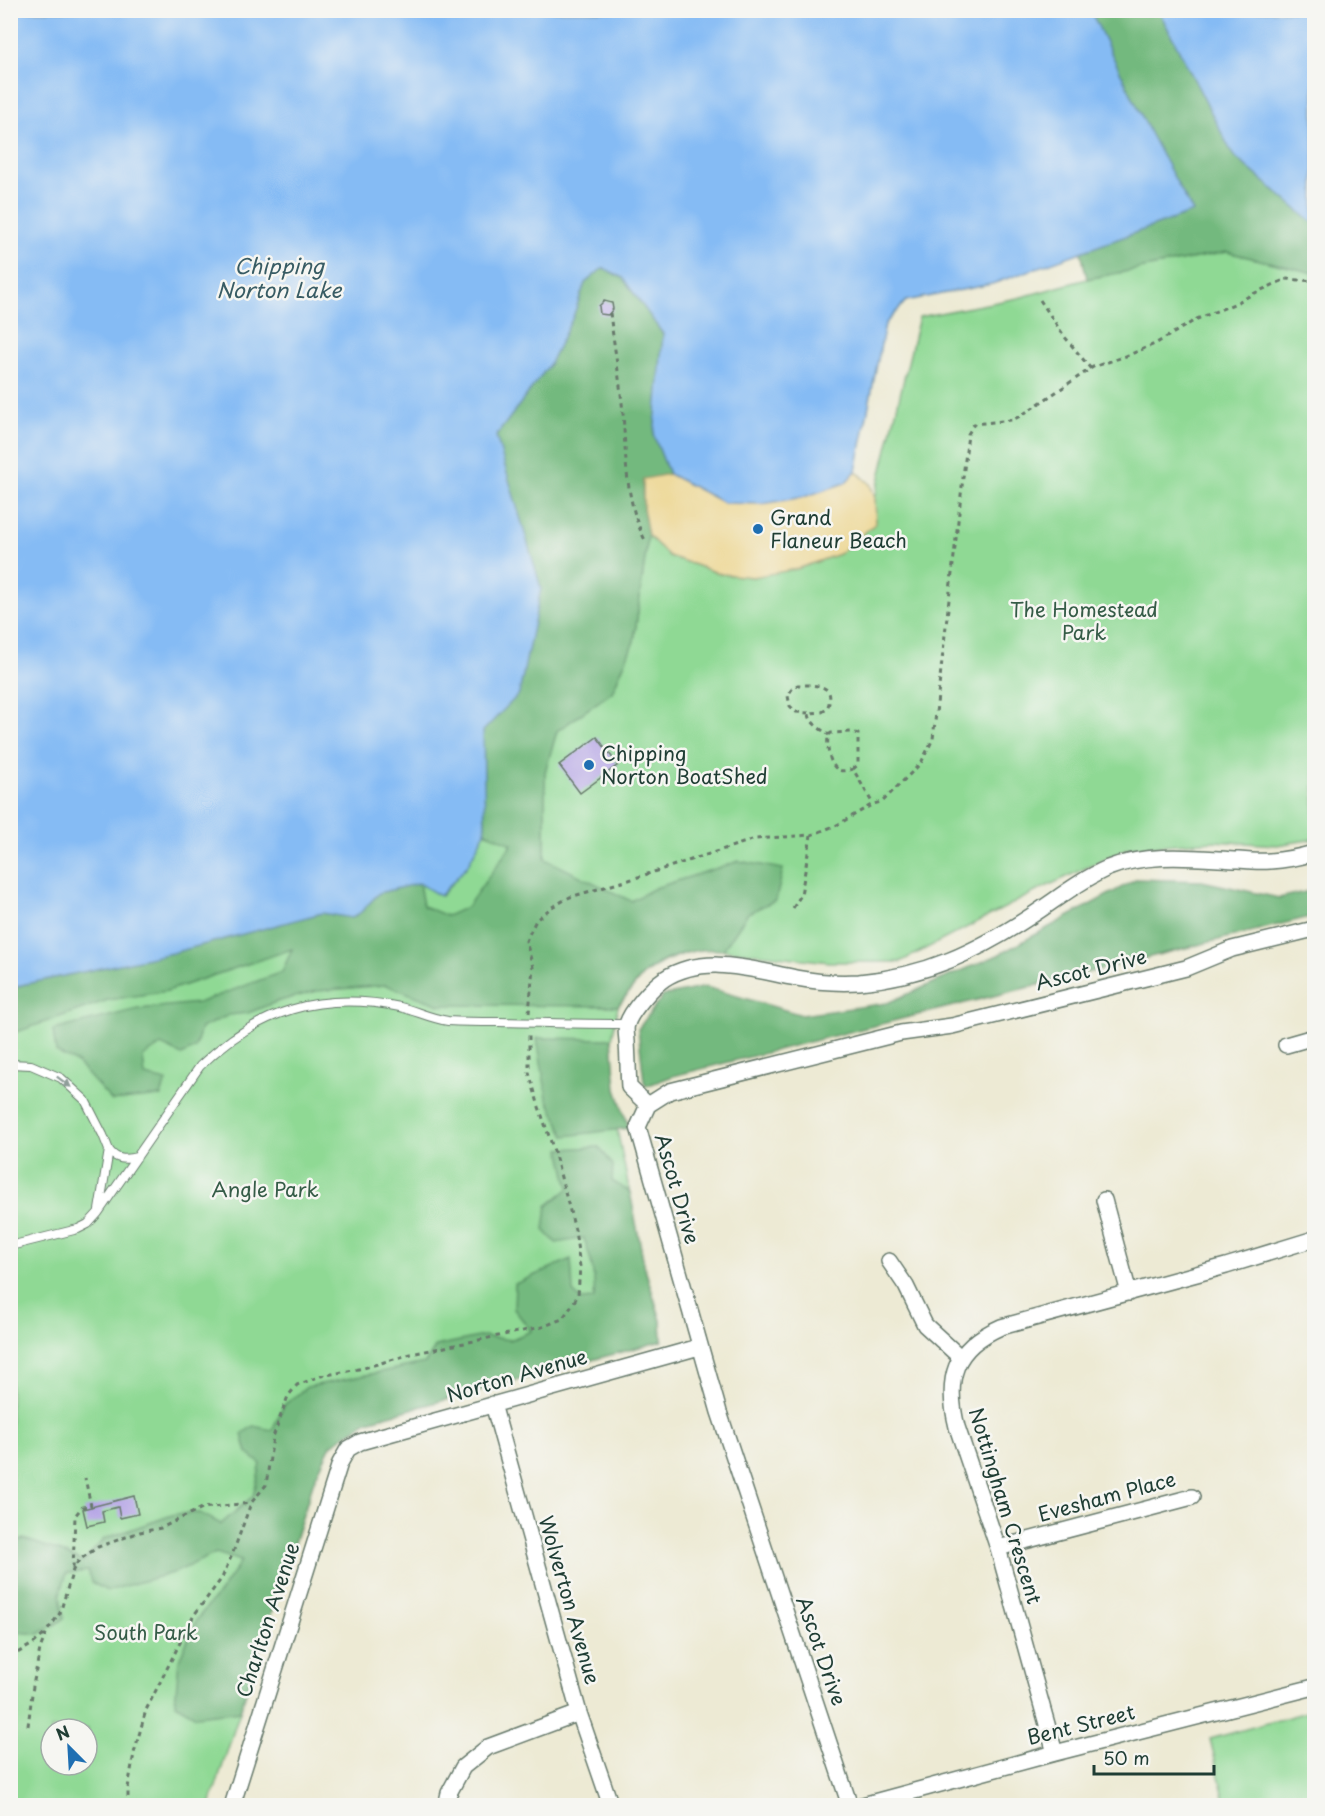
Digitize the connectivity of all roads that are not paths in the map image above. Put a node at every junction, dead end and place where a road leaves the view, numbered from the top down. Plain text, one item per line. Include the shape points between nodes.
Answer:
1 (1314, 853) edge
2 (1314, 929) edge
3 (626, 1024) junction
4 (1314, 1037) edge
5 (1286, 1044) dead end
6 (10, 1064) edge
7 (648, 1105) junction
8 (109, 1150) junction
9 (136, 1157) junction
10 (1104, 1200) dead end
11 (98, 1213) junction
12 (1313, 1243) edge
13 (10, 1246) edge
14 (889, 1261) dead end
15 (1129, 1293) junction
16 (699, 1347) junction
17 (961, 1358) junction
18 (493, 1404) junction
19 (348, 1449) joint
20 (1192, 1497) dead end
21 (998, 1548) junction
22 (1314, 1687) edge
23 (579, 1713) junction
24 (1054, 1753) junction
25 (232, 1806) edge
26 (446, 1806) edge
27 (610, 1806) edge
28 (850, 1806) edge
29 (859, 1806) edge

1 - 3 street via 1268,861 1169,857 1108,868 977,949 924,971 891,978 829,982 744,968 694,967 664,979 645,995
2 - 7 street, Ascot Drive via 1232,949 1175,970 670,1091
3 - 7 street via 629,1088
3 - 9 lane via 446,1020 361,1001 297,1008 245,1029 218,1048 200,1066
4 - 5 street
6 -> 8 lane via 32,1065 61,1078 85,1100
7 - 16 street, Ascot Drive via 638,1127
8 - 9 lane via 120,1159
8 - 11 lane
9 - 11 lane
10 - 15 street
11 - 13 lane via 78,1229
12 - 15 street, Nottingham Crescent
14 - 17 street via 925,1325
15 - 17 street, Nottingham Crescent via 1001,1327 984,1334
16 - 18 street, Norton Avenue
16 - 28 street, Ascot Drive
17 - 21 street, Nottingham Crescent via 951,1389 953,1409
18 - 19 street, Norton Avenue via 360,1442
18 - 23 street, Wolverton Avenue
19 - 25 street, Charlton Avenue via 340,1463
20 - 21 street, Evesham Place
21 - 24 street, Nottingham Crescent
22 - 24 street, Bent Street
23 - 26 street via 488,1747 464,1767
23 - 27 street, Wolverton Avenue
24 - 29 street, Bent Street

